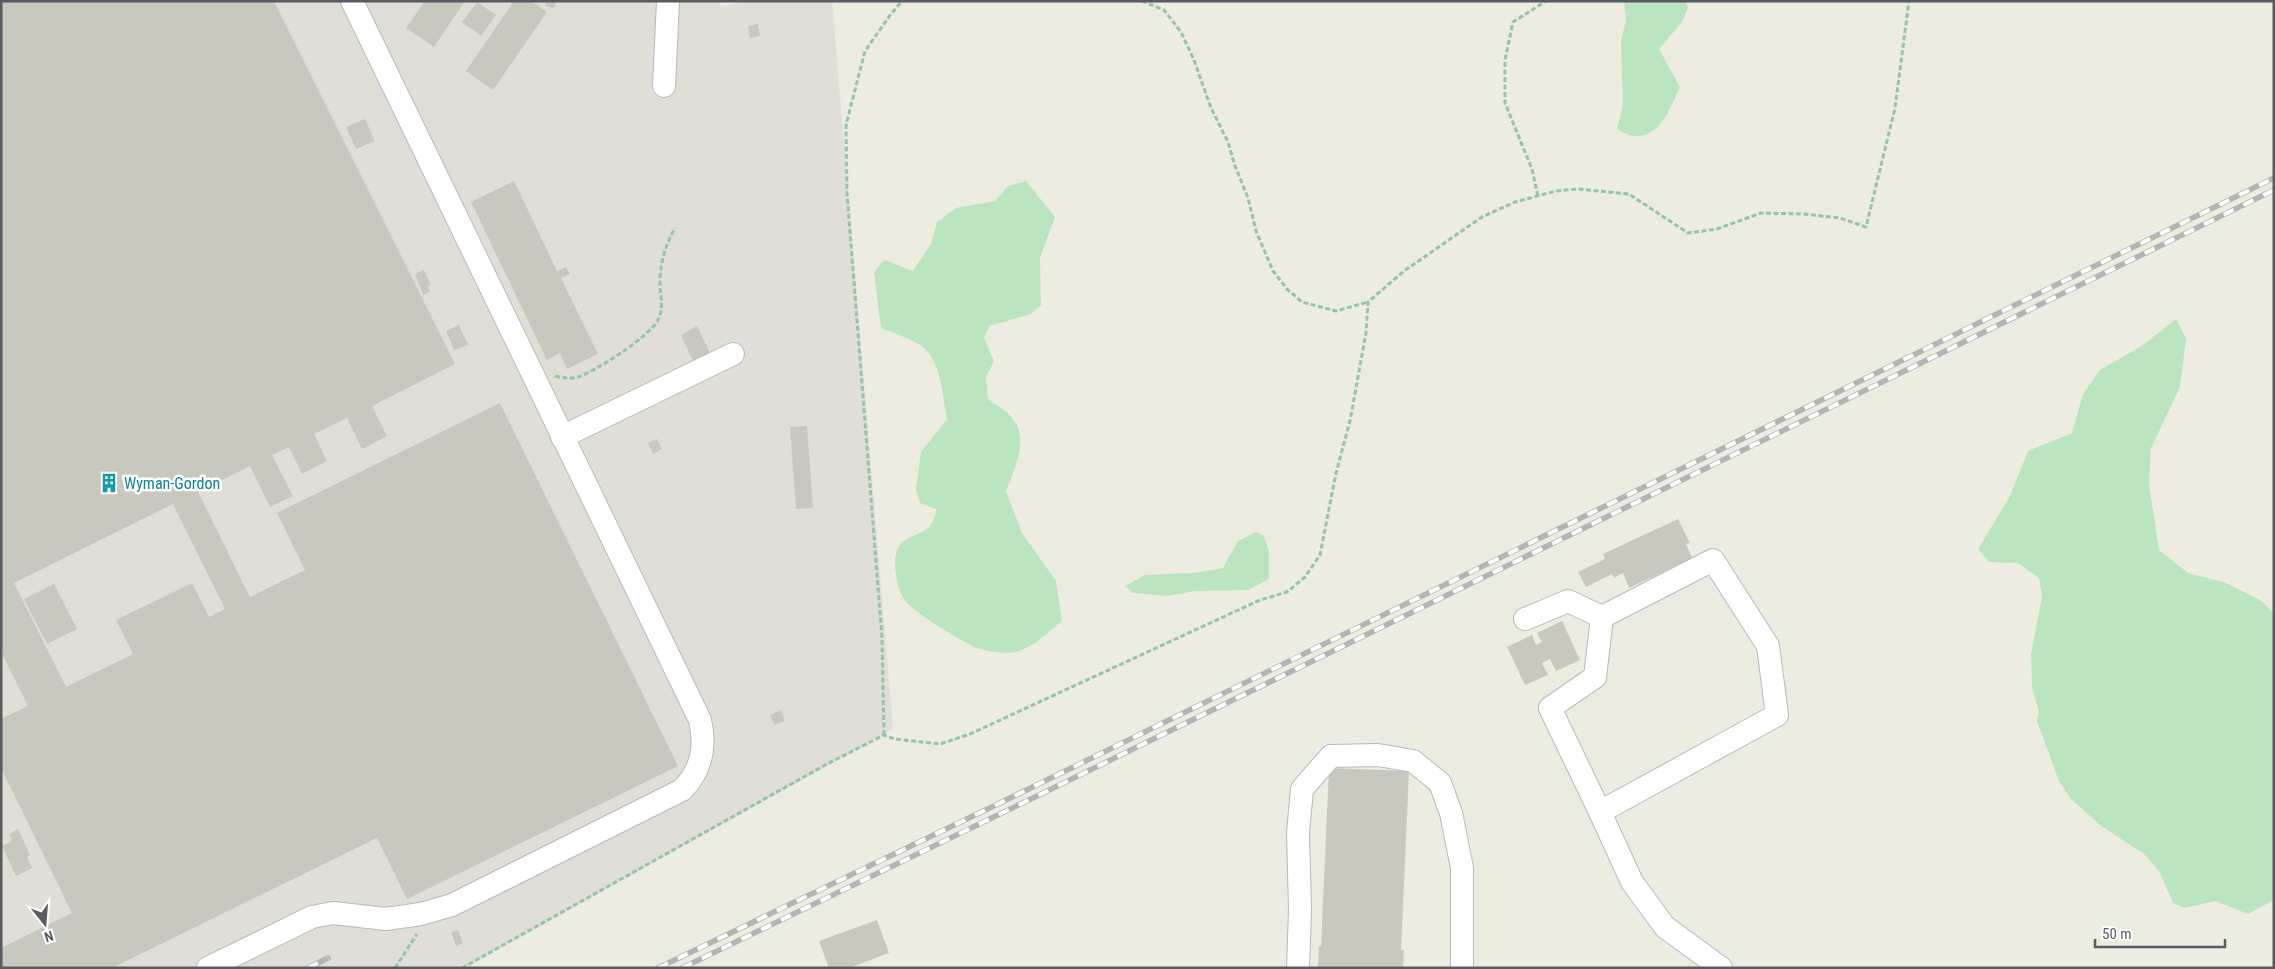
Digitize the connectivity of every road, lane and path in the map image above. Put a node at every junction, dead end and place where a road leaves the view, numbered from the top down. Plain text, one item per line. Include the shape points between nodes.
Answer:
1 (352, 1) edge
2 (668, 1) edge
3 (902, 1) edge
4 (1142, 1) edge
5 (1546, 1) edge
6 (1909, 1) edge
7 (664, 86) dead end
8 (1538, 196) junction
9 (675, 228) dead end
10 (1368, 302) junction
11 (733, 354) dead end
12 (530, 370) junction
13 (562, 437) junction
14 (1602, 617) junction
15 (1525, 619) dead end
16 (884, 735) junction
17 (1600, 812) junction
18 (418, 933) dead end
19 (208, 968) edge
20 (395, 968) edge
21 (462, 968) edge
22 (1298, 968) edge
23 (1462, 968) edge
24 (1721, 968) edge

1 - 12 lane
2 - 7 lane
3 - 16 path via 865,51 846,125 846,193 882,638
4 - 10 path via 1164,10 1194,60 1211,108 1228,142 1256,231 1273,271 1302,302 1336,311
5 - 8 path via 1513,22 1505,60 1505,103 1532,170
6 - 8 path via 1895,108 1866,227 1840,218 1761,212 1717,229 1688,233 1629,194 1578,189
8 - 10 path via 1482,217 1404,271
9 - 12 path via 666,242 662,262 662,301 658,320 646,334 601,366 578,377 566,379
10 - 16 path via 1366,333 1350,421 1320,554 1305,577 1287,592 1260,600 970,734 940,744 904,741
11 - 13 lane
12 - 13 lane
13 - 19 lane via 700,720 704,751 691,782 682,790 452,905 421,914 386,918 333,913 312,918
14 - 15 lane via 1568,601
14 - 17 lane via 1595,677 1550,708
14 - 17 lane via 1713,560 1768,646 1777,715
16 - 21 path
17 - 24 lane via 1632,882 1665,927
18 - 20 path
22 - 23 lane via 1298,833 1302,789 1331,756 1378,754 1413,761 1440,783 1451,813 1462,868

